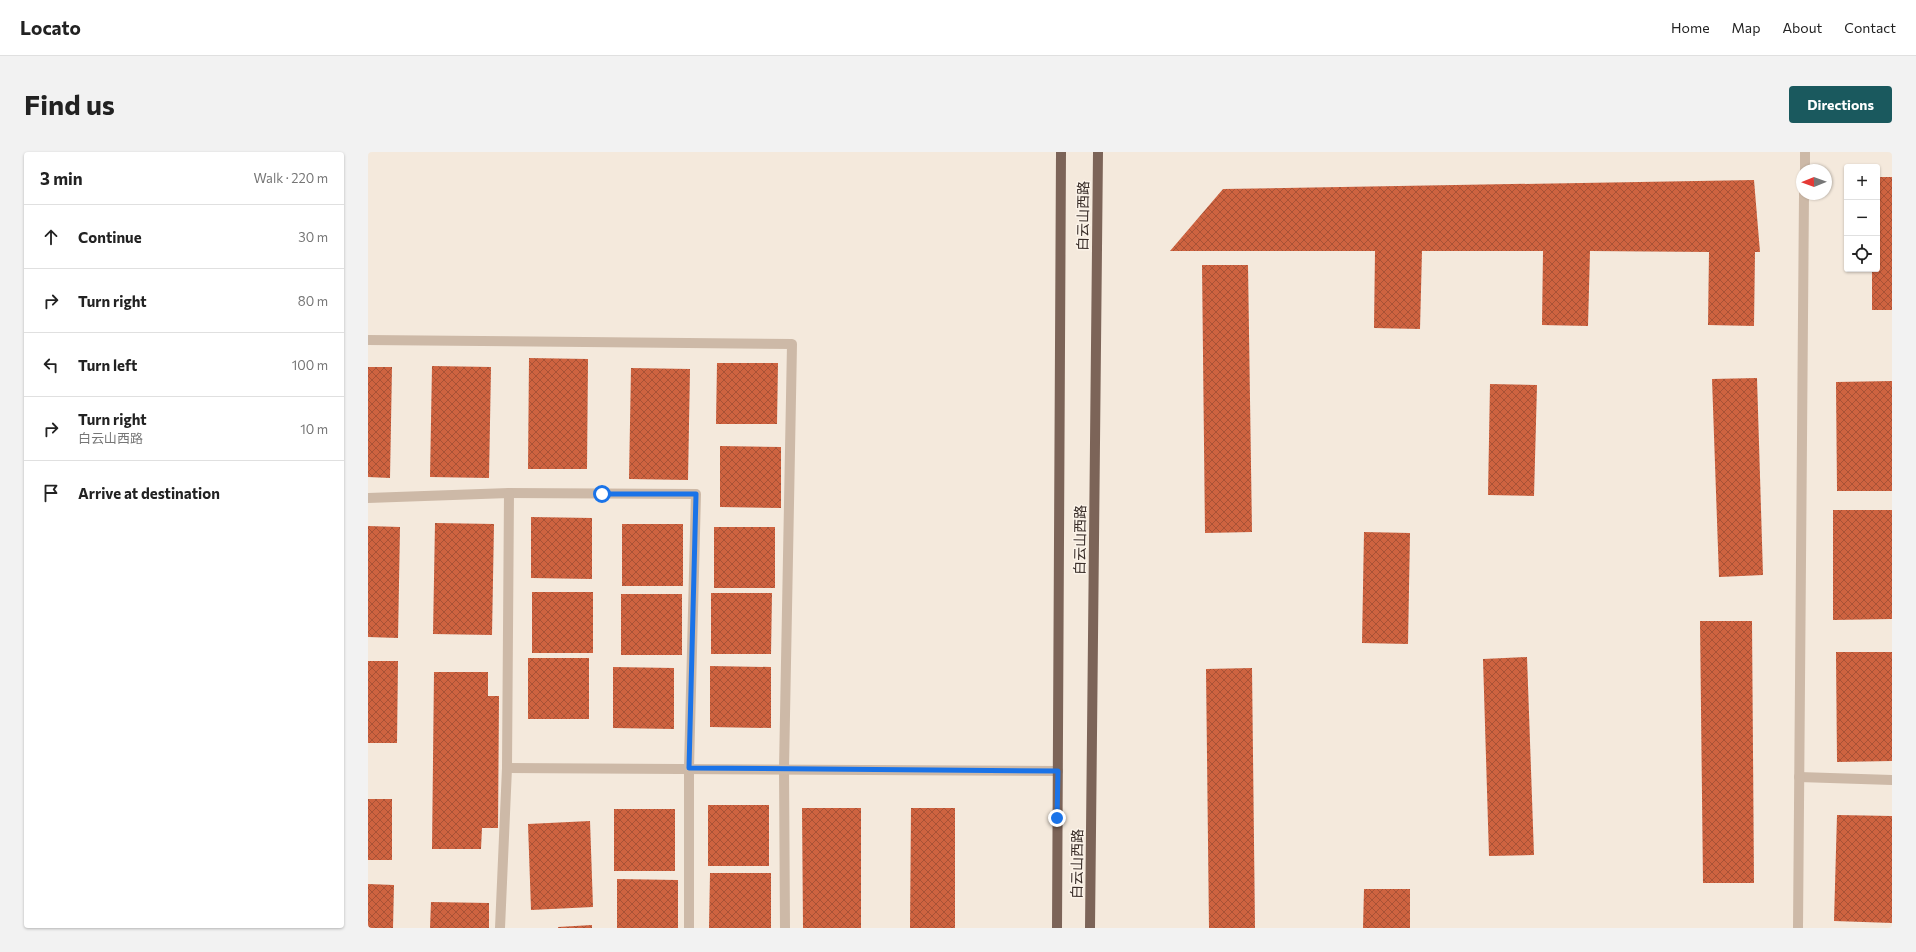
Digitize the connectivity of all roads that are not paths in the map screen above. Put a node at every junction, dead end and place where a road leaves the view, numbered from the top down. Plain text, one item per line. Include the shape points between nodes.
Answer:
1 (1061, 152) edge
2 (1098, 152) edge
3 (1805, 152) edge
4 (1805, 164) edge
5 (1804, 200) edge
6 (368, 340) edge
7 (509, 493) junction
8 (368, 498) edge
9 (507, 768) junction
10 (689, 768) junction
11 (784, 769) junction
12 (1058, 771) junction
13 (1799, 777) junction
14 (1892, 780) edge
15 (500, 928) edge
16 (689, 928) edge
17 (785, 928) edge
18 (1056, 928) edge
19 (1090, 928) edge
20 (1798, 928) edge

1 - 12 main road, 白云山西路
2 - 19 main road, 白云山西路
3 - 4 street
5 - 13 street
6 - 11 street via 792,344
7 - 8 street
7 - 9 street
7 - 10 street via 696,494
9 - 10 street
9 - 15 street
10 - 11 street
10 - 16 street
11 - 12 street
11 - 17 street
12 - 18 main road, 白云山西路
13 - 14 street
13 - 20 street

